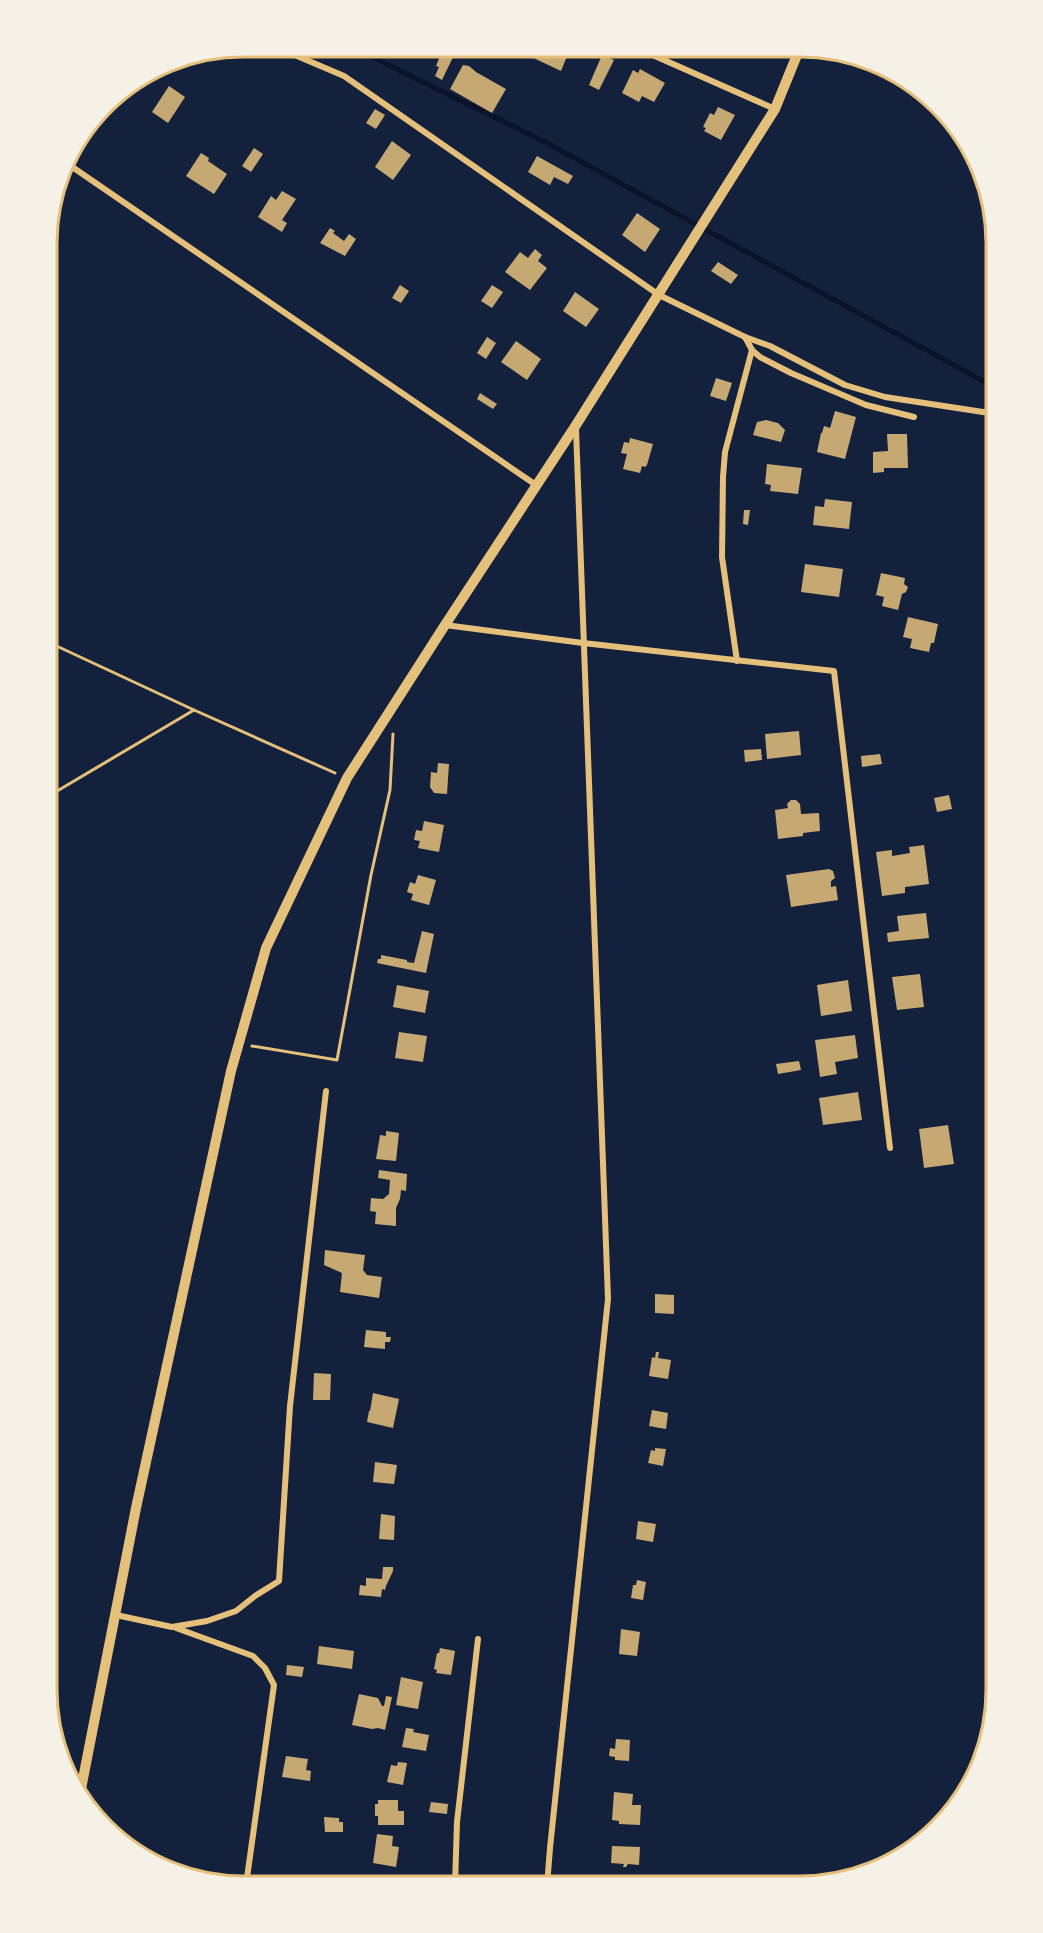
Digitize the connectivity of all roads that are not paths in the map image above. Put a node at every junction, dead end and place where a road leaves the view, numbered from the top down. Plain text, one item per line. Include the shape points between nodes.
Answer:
1 (299, 57) edge
2 (657, 57) edge
3 (796, 57) edge
4 (775, 109) junction
5 (73, 168) edge
6 (659, 294) junction
7 (745, 337) junction
8 (752, 350) junction
9 (986, 412) edge
10 (914, 417) dead end
11 (576, 425) junction
12 (536, 485) junction
13 (445, 625) junction
14 (583, 643) junction
15 (737, 661) junction
16 (326, 1091) dead end
17 (890, 1148) dead end
18 (116, 1615) junction
19 (172, 1627) junction
20 (478, 1639) dead end
21 (82, 1783) edge
22 (247, 1876) edge
23 (455, 1876) edge
24 (548, 1876) edge

1 - 6 street via 344,76
2 - 4 street
3 - 4 street
4 - 6 street
5 - 12 street
6 - 7 street
6 - 11 street
7 - 8 street
7 - 9 street via 845,385 885,397
8 - 10 street via 826,390
8 - 15 street via 725,452 723,477 722,556
11 - 12 street
11 - 14 street
12 - 13 street
13 - 14 street
13 - 18 street via 347,778 267,948 231,1071
14 - 15 street
14 - 24 street via 608,1299
15 - 17 street via 834,671
16 - 19 street via 290,1406 279,1581 236,1611
18 - 19 street
18 - 21 street
19 - 22 street via 253,1656 274,1685
20 - 23 street

